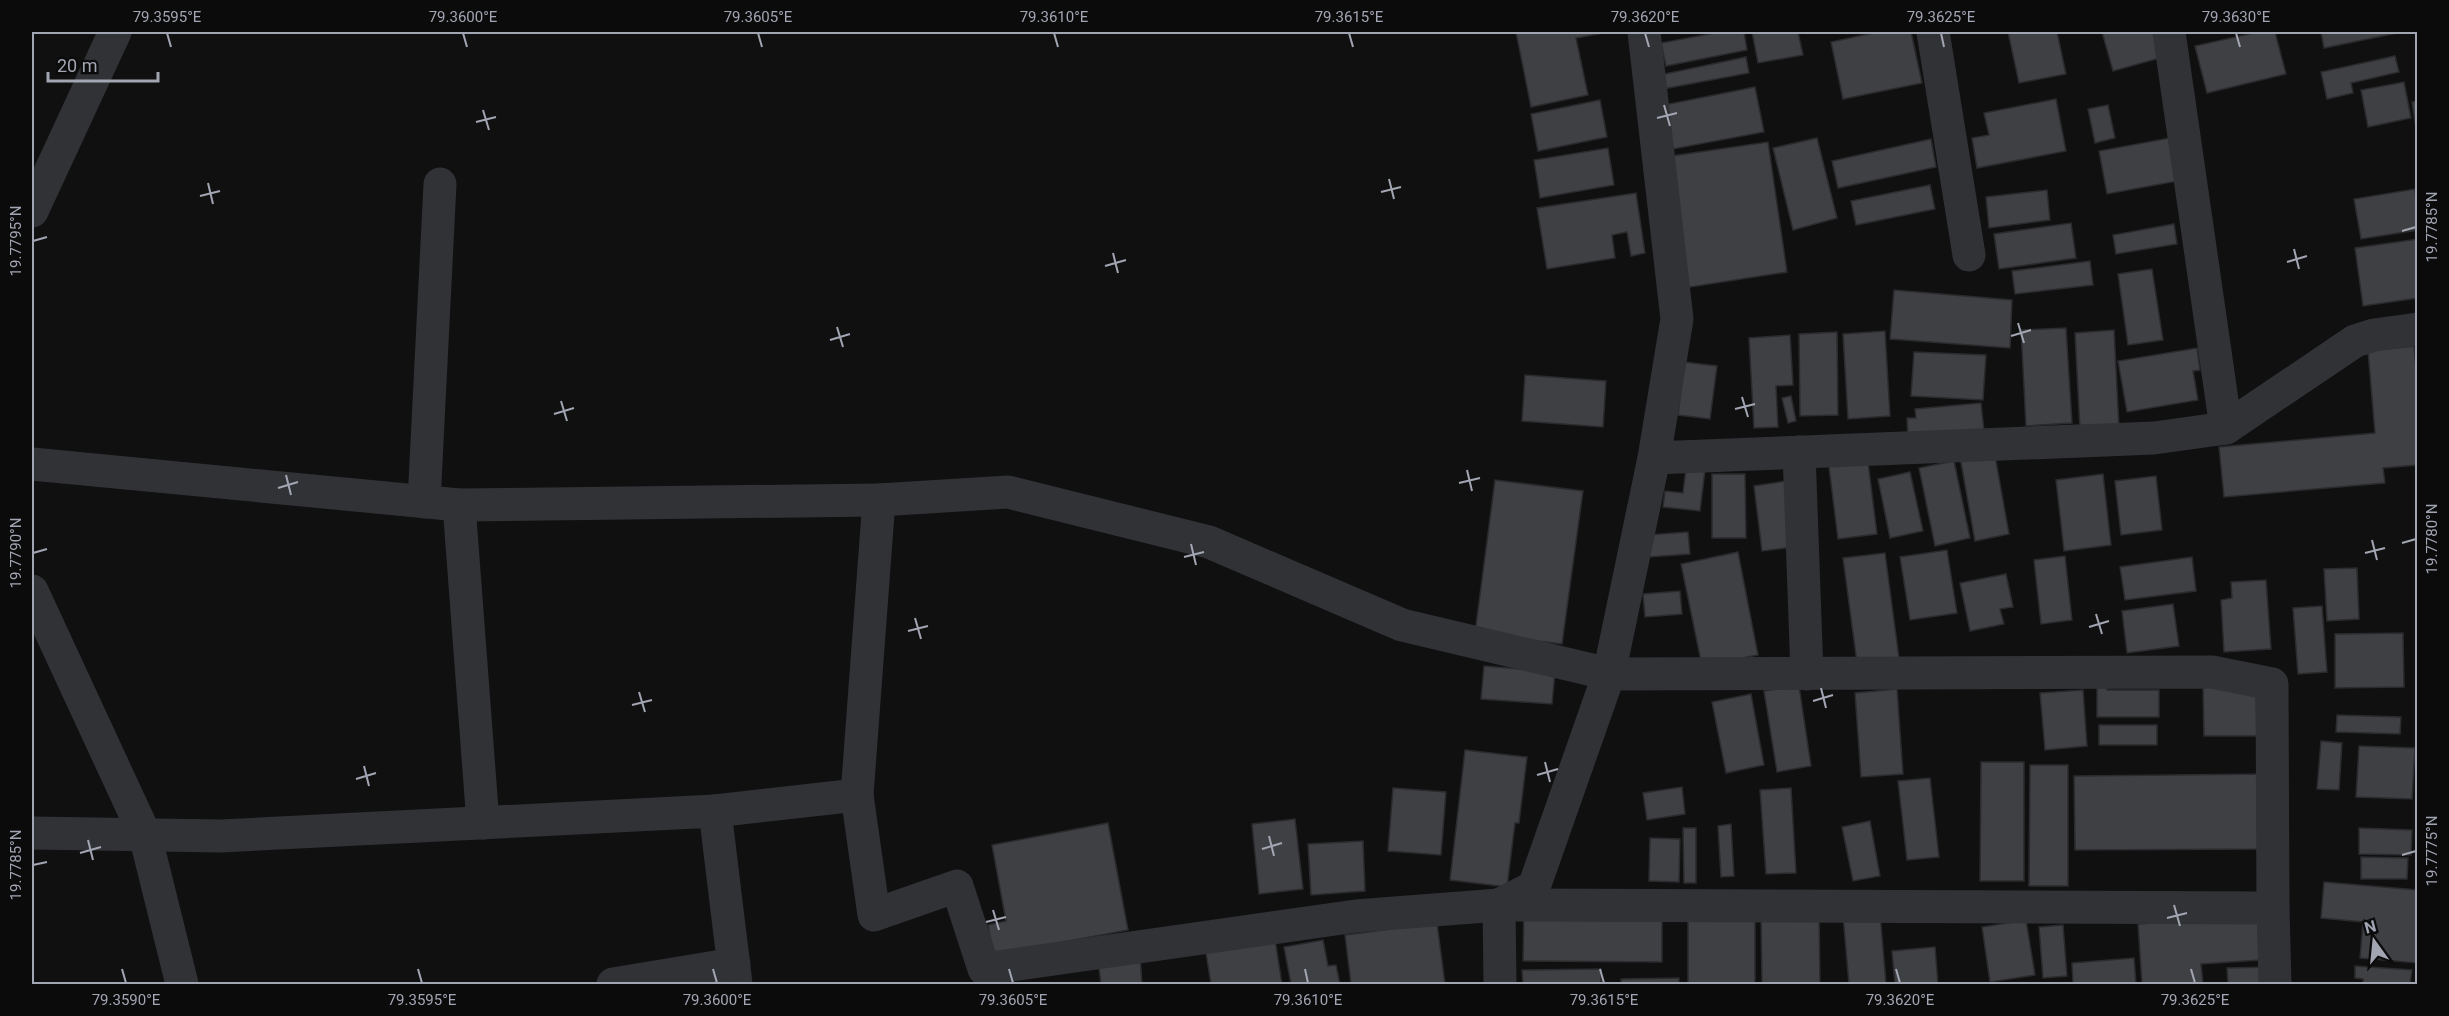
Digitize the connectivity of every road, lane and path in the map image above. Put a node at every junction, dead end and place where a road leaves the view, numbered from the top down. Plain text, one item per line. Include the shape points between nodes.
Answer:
1 (115, 32) edge
2 (1644, 32) edge
3 (1933, 32) edge
4 (2169, 32) edge
5 (441, 184) dead end
6 (32, 211) edge
7 (1969, 255) dead end
8 (2418, 329) edge
9 (2226, 428) junction
10 (1799, 452) junction
11 (1654, 459) junction
12 (32, 464) edge
13 (879, 500) junction
14 (424, 502) junction
15 (459, 505) junction
16 (32, 591) edge
17 (1609, 674) junction
18 (1807, 674) junction
19 (857, 795) junction
20 (715, 811) junction
21 (483, 823) junction
22 (32, 833) edge
23 (145, 835) junction
24 (1499, 905) junction
25 (2273, 908) junction
26 (735, 974) edge
27 (182, 984) edge
28 (613, 984) edge
29 (1500, 984) edge
30 (2275, 984) edge

1 - 6 street
2 - 11 street via 1677,319
3 - 7 street
4 - 9 street
5 - 14 street
8 - 9 street via 2355,341
9 - 10 street via 2154,438
10 - 11 street
10 - 18 street
11 - 17 street
12 - 14 street
13 - 15 street
13 - 17 street via 1008,492 1209,542 1402,625
13 - 19 street
14 - 15 street
15 - 21 street
16 - 23 street
17 - 18 street
17 - 24 street via 1534,886
18 - 25 street via 2212,672 2272,684
19 - 20 street
19 - 24 street via 874,915 957,886 984,969 1356,916
20 - 21 street
20 - 26 street
21 - 23 street via 220,836
22 - 23 street
23 - 27 street
24 - 25 street
24 - 29 street
25 - 30 street
26 - 28 street

